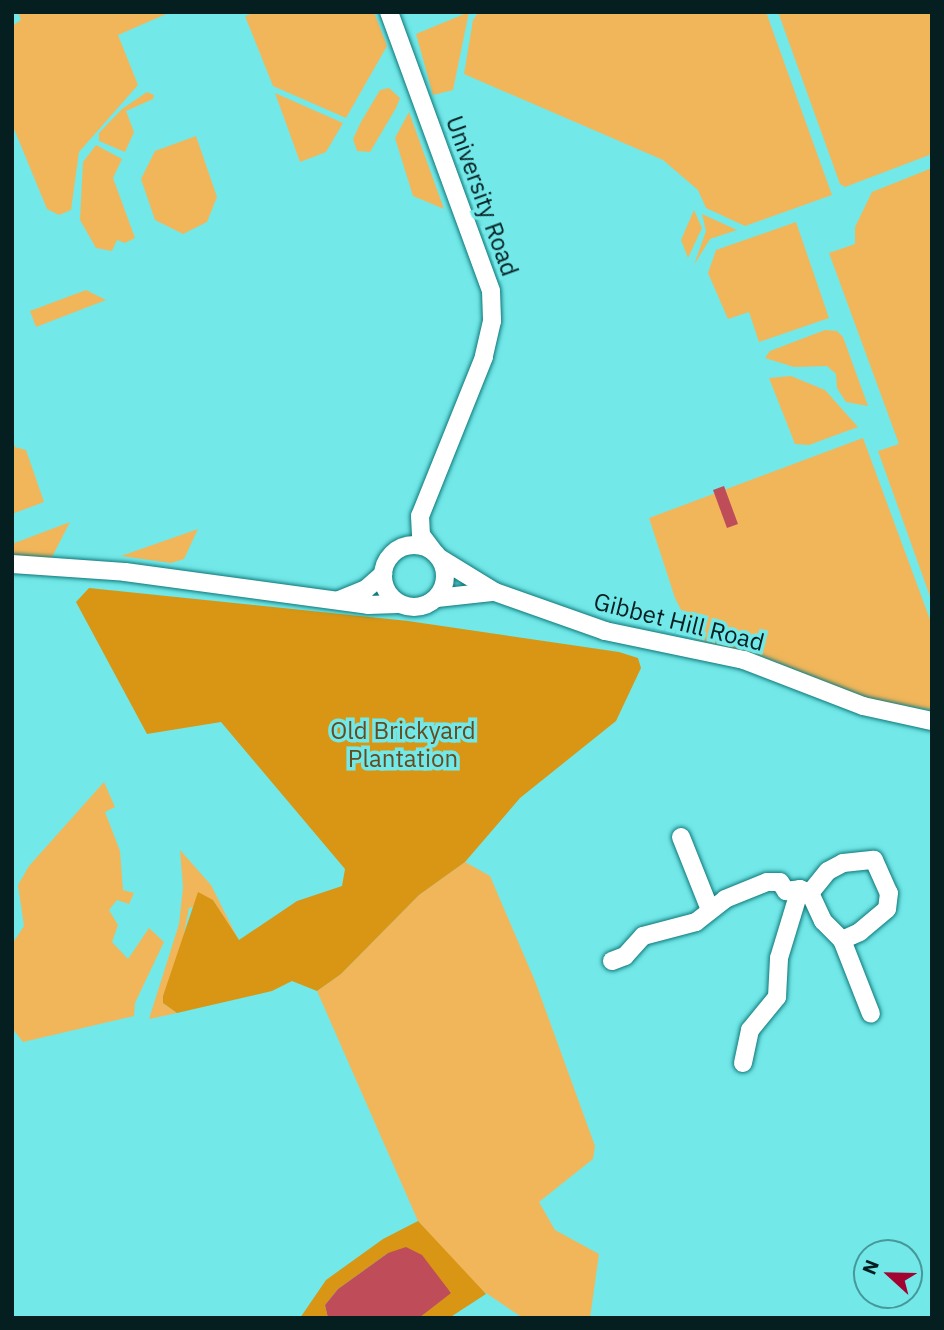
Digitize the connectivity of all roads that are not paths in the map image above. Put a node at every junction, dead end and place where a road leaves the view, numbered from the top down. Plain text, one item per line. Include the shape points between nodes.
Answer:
1 (389, 12) edge
2 (437, 556) junction
3 (12, 564) edge
4 (12, 570) edge
5 (383, 574) junction
6 (137, 576) junction
7 (495, 592) junction
8 (438, 598) junction
9 (335, 601) junction
10 (398, 604) junction
11 (932, 721) edge
12 (681, 837) dead end
13 (805, 891) junction
14 (710, 910) junction
15 (842, 940) junction
16 (612, 961) dead end
17 (871, 1014) dead end
18 (743, 1063) dead end

1 - 2 street, University Road via 491,291 492,321 484,357 419,516 421,534
2 - 5 street via 407,546 389,560
2 - 7 street, Gibbet Hill Road
2 - 8 street via 445,581
3 - 6 street
4 - 6 street
5 - 9 street via 366,589
5 - 10 street via 386,590
6 - 9 street
7 - 8 street, Gibbet Hill Road
7 - 11 street, Gibbet Hill Road via 605,631 744,660 863,706
8 - 10 street via 418,606
9 - 10 street
12 - 14 street
13 - 14 street via 786,891 780,882 767,882
13 - 15 street via 823,921
13 - 15 street via 844,863 874,860 889,893 887,909 860,933
13 - 18 street via 779,958 777,997 750,1030
14 - 16 street via 696,922 643,936 625,956
15 - 17 street

